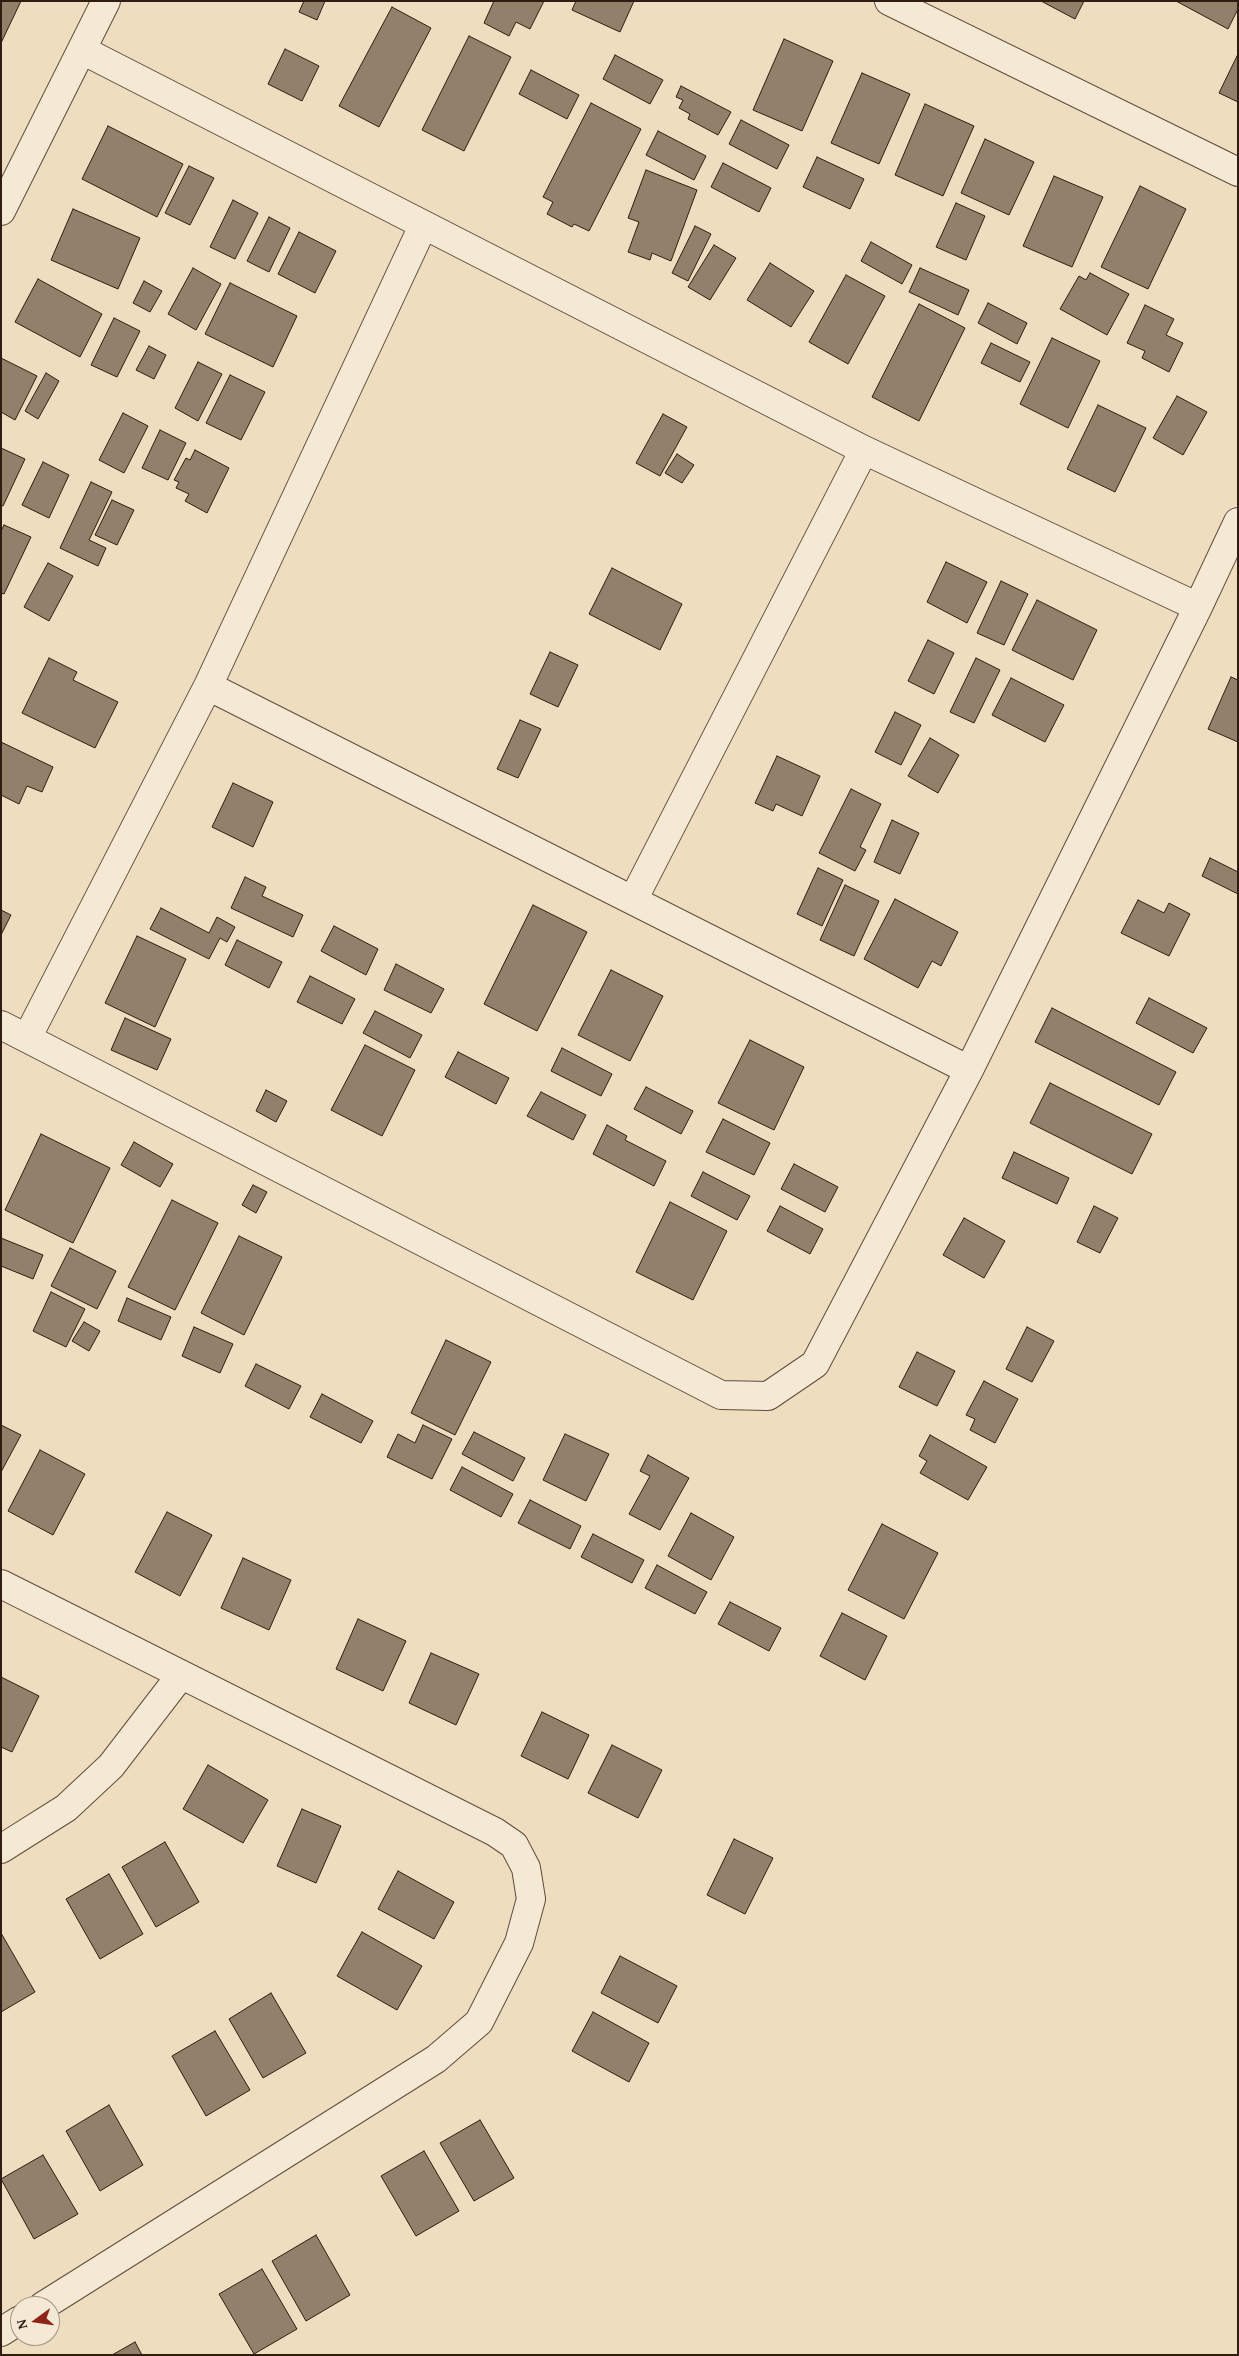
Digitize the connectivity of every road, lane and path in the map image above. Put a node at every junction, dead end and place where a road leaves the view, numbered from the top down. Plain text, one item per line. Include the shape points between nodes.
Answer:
1 (106, 1) edge
2 (889, 1) edge
3 (82, 50) junction
4 (1238, 172) edge
5 (1, 211) edge
6 (423, 226) junction
7 (864, 450) junction
8 (1238, 522) edge
9 (1198, 608) junction
10 (208, 686) junction
11 (633, 900) junction
12 (1, 1025) edge
13 (27, 1038) junction
14 (969, 1070) junction
15 (1, 1584) edge
16 (181, 1675) junction
17 (1, 1849) edge
18 (58, 2296) edge

1 - 3 street
2 - 4 street
3 - 5 street
3 - 6 street
6 - 7 street
6 - 10 street
7 - 9 street
7 - 11 street
8 - 9 street
9 - 14 street
10 - 11 street
10 - 13 street
11 - 14 street
12 - 13 street
13 - 14 street via 721,1396 768,1396 815,1364
15 - 16 street
16 - 17 street via 111,1766 66,1808
16 - 18 street via 495,1832 514,1845 526,1868 531,1899 519,1943 479,2022 436,2060

